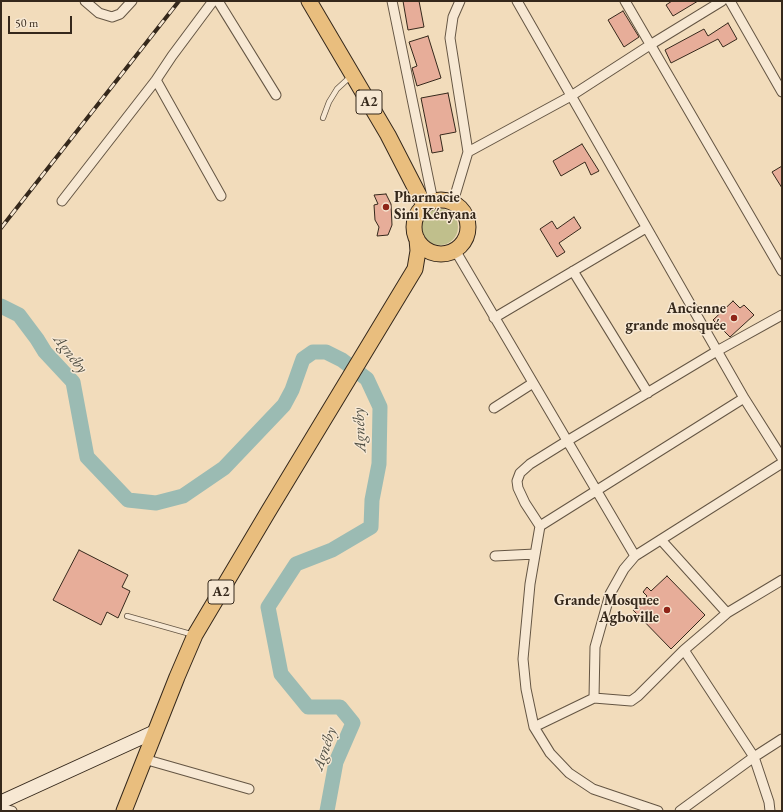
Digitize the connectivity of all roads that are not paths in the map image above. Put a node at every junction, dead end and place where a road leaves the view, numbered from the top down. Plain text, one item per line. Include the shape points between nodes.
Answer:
1 (85, 1) edge
2 (132, 1) edge
3 (213, 1) edge
4 (218, 1) edge
5 (309, 1) edge
6 (392, 1) edge
7 (460, 1) edge
8 (517, 1) edge
9 (625, 1) edge
10 (722, 1) edge
11 (730, 1) edge
12 (650, 45) junction
13 (352, 74) junction
14 (156, 80) junction
15 (782, 92) edge
16 (276, 96) dead end
17 (571, 96) junction
18 (323, 118) dead end
19 (468, 152) junction
20 (221, 196) dead end
21 (62, 201) dead end
22 (453, 202) junction
23 (429, 203) junction
24 (646, 228) junction
25 (417, 239) junction
26 (455, 250) junction
27 (441, 254) junction
28 (415, 269) junction
29 (573, 271) junction
30 (782, 271) edge
31 (782, 315) edge
32 (494, 318) junction
33 (717, 351) junction
34 (534, 383) junction
35 (648, 393) junction
36 (744, 398) junction
37 (494, 408) dead end
38 (567, 441) junction
39 (782, 458) edge
40 (782, 463) edge
41 (596, 490) junction
42 (540, 526) junction
43 (662, 540) junction
44 (535, 554) junction
45 (495, 556) dead end
46 (635, 556) junction
47 (782, 580) edge
48 (727, 613) junction
49 (127, 616) dead end
50 (195, 635) junction
51 (684, 650) junction
52 (594, 698) junction
53 (534, 727) junction
54 (154, 732) junction
55 (782, 739) edge
56 (754, 757) junction
57 (144, 759) junction
58 (249, 789) dead end
59 (1, 802) edge
60 (1, 808) edge
61 (12, 811) edge
62 (124, 811) edge
63 (658, 811) edge
64 (680, 811) edge
65 (770, 811) edge

1 - 2 street via 99,13 112,17 120,14
3 - 14 street
4 - 16 street
5 - 13 main road, A2
6 - 23 street
7 - 19 street via 453,17 450,38
8 - 17 street
9 - 12 street
10 - 12 street
11 - 15 street
12 - 17 street
12 - 30 street
13 - 18 lane via 337,89
13 - 23 main road, A2
14 - 20 street
14 - 21 street
17 - 19 street
17 - 24 street
19 - 22 street
22 - 23 main road via 446,200
22 - 26 main road via 464,214 468,229 464,241
23 - 25 main road via 418,212 414,221
24 - 29 street
24 - 33 street
25 - 27 main road via 427,250
25 - 28 main road, A2
26 - 27 main road
26 - 32 street
27 - 28 main road, A2 via 429,258
28 - 50 main road, A2
29 - 32 street
29 - 35 street
31 - 33 street
32 - 34 street
33 - 35 street
33 - 36 street
34 - 37 street
34 - 38 street
35 - 38 street
36 - 39 street
36 - 41 street
38 - 41 street
38 - 42 street via 530,464 520,473 517,481 525,503
40 - 43 street
41 - 42 street
41 - 46 street
42 - 44 street
43 - 46 street
43 - 48 street
44 - 45 street
44 - 53 street via 523,659
46 - 52 street via 624,569 610,594 595,648
47 - 48 street
48 - 51 street
49 - 50 lane
50 - 54 main road, A2
51 - 52 street via 631,701
51 - 56 street
52 - 53 street
53 - 63 street via 550,753 569,773 594,789
54 - 57 main road, A2
54 - 59 street
55 - 56 street
56 - 64 street
56 - 65 street
57 - 58 street
57 - 62 main road, A2
60 - 61 street

